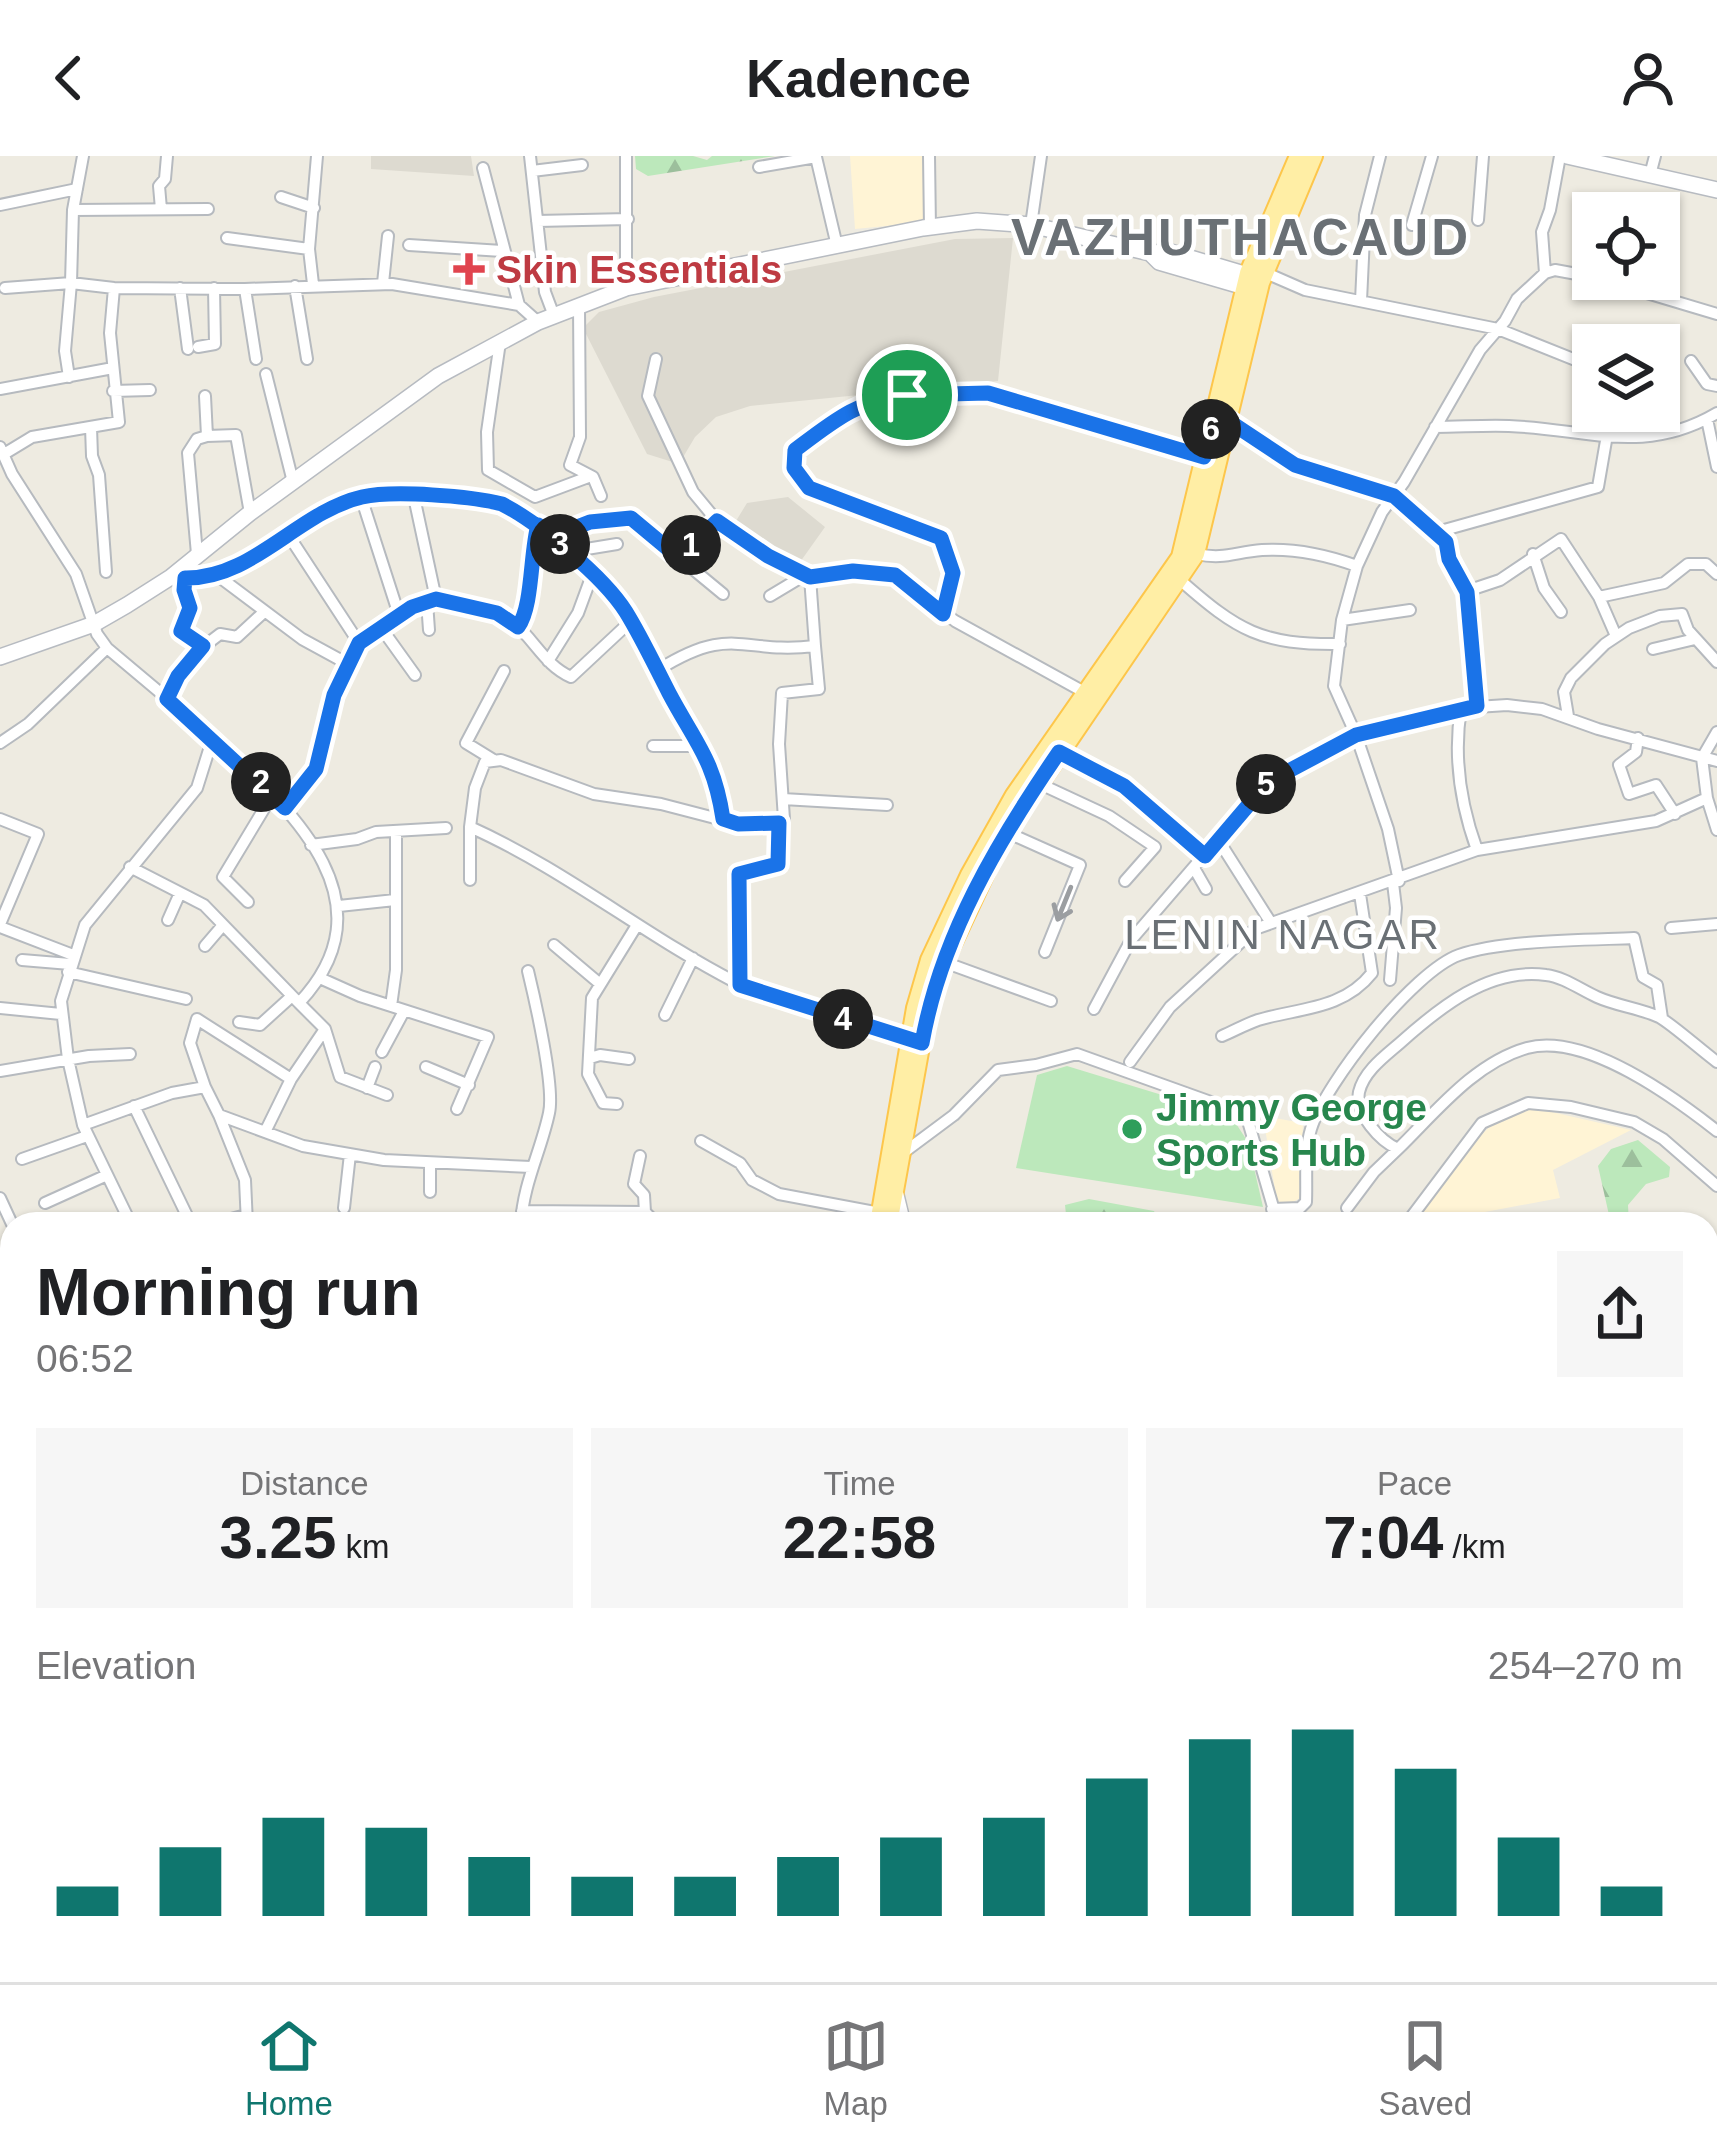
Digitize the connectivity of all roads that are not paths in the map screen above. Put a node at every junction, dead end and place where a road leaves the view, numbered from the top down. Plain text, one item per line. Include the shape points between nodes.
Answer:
1 (83, 156) edge
2 (167, 156) edge
3 (317, 156) edge
4 (530, 156) edge
5 (626, 156) edge
6 (929, 156) edge
7 (1041, 156) edge
8 (1298, 156) edge
9 (1314, 156) edge
10 (1380, 156) edge
11 (1432, 156) edge
12 (1483, 156) edge
13 (1563, 156) edge
14 (1655, 156) edge
15 (581, 165) dead end
16 (759, 167) dead end
17 (483, 168) dead end
18 (532, 171) junction
19 (1650, 176) junction
20 (77, 189) junction
21 (1717, 190) edge
22 (281, 197) dead end
23 (0, 205) edge
24 (314, 208) junction
25 (161, 209) junction
26 (208, 209) dead end
27 (73, 210) junction
28 (628, 219) junction
29 (1478, 220) dead end
30 (537, 221) junction
31 (1031, 225) junction
32 (1412, 225) dead end
33 (930, 227) junction
34 (388, 236) dead end
35 (227, 238) dead end
36 (409, 245) dead end
37 (837, 246) junction
38 (309, 249) junction
39 (502, 251) junction
40 (1572, 272) edge
41 (1544, 273) junction
42 (1255, 279) junction
43 (71, 283) junction
44 (383, 283) junction
45 (313, 284) junction
46 (296, 286) junction
47 (4, 288) dead end
48 (113, 288) junction
49 (180, 288) junction
50 (214, 288) junction
51 (626, 288) junction
52 (245, 289) junction
53 (1676, 300) edge
54 (1361, 301) junction
55 (519, 305) junction
56 (580, 308) junction
57 (1716, 311) edge
58 (546, 319) junction
59 (1498, 329) junction
60 (500, 342) junction
61 (256, 359) dead end
62 (307, 359) dead end
63 (656, 359) dead end
64 (1572, 359) edge
65 (1691, 362) dead end
66 (113, 368) junction
67 (266, 374) dead end
68 (69, 377) junction
69 (1717, 386) edge
70 (0, 389) edge
71 (151, 390) dead end
72 (113, 392) junction
73 (205, 396) dead end
74 (1221, 416) junction
75 (1712, 416) edge
76 (91, 427) junction
77 (1435, 427) junction
78 (1607, 435) junction
79 (207, 436) junction
80 (2, 451) edge
81 (1204, 457) junction
82 (1717, 467) edge
83 (6, 476) edge
84 (591, 476) junction
85 (292, 482) junction
86 (602, 496) dead end
87 (1394, 496) junction
88 (361, 497) junction
89 (414, 497) junction
90 (250, 513) junction
91 (717, 521) junction
92 (538, 525) junction
93 (1437, 532) junction
94 (289, 536) junction
95 (554, 536) junction
96 (617, 544) dead end
97 (568, 552) junction
98 (197, 554) junction
99 (1196, 554) junction
100 (1533, 554) junction
101 (679, 558) junction
102 (1357, 566) junction
103 (106, 572) dead end
104 (1717, 574) edge
105 (592, 575) junction
106 (218, 576) junction
107 (807, 576) junction
108 (178, 577) junction
109 (1180, 580) junction
110 (1467, 592) junction
111 (723, 594) dead end
112 (770, 596) dead end
113 (1599, 597) junction
114 (432, 600) junction
115 (1410, 610) dead end
116 (264, 612) junction
117 (1561, 612) dead end
118 (943, 614) junction
119 (399, 615) junction
120 (1342, 620) junction
121 (631, 621) junction
122 (94, 624) junction
123 (518, 627) junction
124 (382, 629) junction
125 (429, 629) dead end
126 (1616, 636) junction
127 (1695, 639) junction
128 (359, 643) junction
129 (1340, 644) junction
130 (203, 646) junction
131 (815, 646) junction
132 (107, 649) junction
133 (1652, 649) dead end
134 (0, 657) edge
135 (548, 661) junction
136 (1717, 662) edge
137 (346, 663) junction
138 (658, 670) junction
139 (504, 671) dead end
140 (415, 675) dead end
141 (1084, 692) junction
142 (167, 699) junction
143 (1477, 706) junction
144 (1461, 708) junction
145 (1568, 716) junction
146 (1717, 732) edge
147 (1356, 735) junction
148 (213, 737) junction
149 (1638, 738) junction
150 (0, 743) edge
151 (653, 746) dead end
152 (701, 746) junction
153 (1059, 752) junction
154 (1702, 758) junction
155 (492, 759) junction
156 (1717, 760) edge
157 (1038, 783) junction
158 (273, 794) junction
159 (1707, 799) junction
160 (783, 800) junction
161 (887, 806) dead end
162 (285, 808) junction
163 (1675, 814) junction
164 (0, 819) edge
165 (723, 819) junction
166 (779, 823) junction
167 (470, 827) junction
168 (446, 828) dead end
169 (1001, 829) junction
170 (1717, 830) edge
171 (395, 831) junction
172 (1219, 842) junction
173 (311, 845) junction
174 (1478, 850) junction
175 (1205, 856) junction
176 (130, 867) junction
177 (1194, 868) junction
178 (470, 880) dead end
179 (1125, 881) dead end
180 (1396, 882) junction
181 (1206, 889) dead end
182 (180, 893) junction
183 (1360, 894) junction
184 (395, 900) junction
185 (248, 902) dead end
186 (339, 906) junction
187 (168, 920) dead end
188 (1271, 923) junction
189 (1717, 924) edge
190 (637, 925) junction
191 (0, 926) edge
192 (223, 926) junction
193 (1671, 928) dead end
194 (554, 945) dead end
195 (205, 946) dead end
196 (1045, 952) dead end
197 (693, 958) junction
198 (937, 959) junction
199 (22, 960) dead end
200 (70, 964) junction
201 (528, 971) dead end
202 (322, 979) junction
203 (1390, 980) dead end
204 (599, 983) junction
205 (740, 985) junction
206 (186, 999) dead end
207 (296, 1000) junction
208 (1051, 1001) dead end
209 (391, 1006) junction
210 (0, 1008) edge
211 (1094, 1009) dead end
212 (404, 1011) junction
213 (61, 1014) junction
214 (665, 1015) dead end
215 (1662, 1018) junction
216 (238, 1022) dead end
217 (325, 1029) junction
218 (1222, 1036) dead end
219 (915, 1041) junction
220 (382, 1052) dead end
221 (130, 1054) dead end
222 (590, 1058) junction
223 (68, 1059) junction
224 (629, 1059) dead end
225 (1130, 1062) dead end
226 (1717, 1062) edge
227 (426, 1066) dead end
228 (375, 1067) dead end
229 (0, 1072) edge
230 (291, 1079) junction
231 (469, 1085) junction
232 (206, 1087) junction
233 (367, 1088) junction
234 (387, 1095) dead end
235 (617, 1104) dead end
236 (134, 1106) junction
237 (457, 1109) dead end
238 (218, 1115) junction
239 (266, 1130) junction
240 (85, 1131) junction
241 (1717, 1131) edge
242 (701, 1141) dead end
243 (1397, 1149) junction
244 (350, 1154) junction
245 (903, 1154) junction
246 (640, 1156) dead end
247 (22, 1159) dead end
248 (430, 1164) junction
249 (531, 1167) junction
250 (107, 1175) junction
251 (1717, 1186) edge
252 (430, 1192) dead end
253 (895, 1192) junction
254 (45, 1203) dead end
255 (344, 1208) dead end
256 (1347, 1208) dead end
257 (1272, 1209) junction
258 (121, 1212) edge
259 (185, 1212) edge
260 (246, 1212) edge
261 (523, 1212) edge
262 (645, 1212) edge
263 (850, 1212) edge
264 (883, 1212) edge
265 (886, 1212) edge
266 (900, 1212) edge
267 (1273, 1212) edge
268 (1415, 1212) edge

1 - 20 street
2 - 25 street
3 - 24 street
4 - 18 street
5 - 28 street
6 - 33 street
7 - 31 street
8 - 42 main road
9 - 42 main road
10 - 54 street via 1365,214
11 - 32 street
12 - 29 street
13 - 19 main road
13 - 41 street via 1542,232
14 - 19 street
15 - 18 street
16 - 37 street via 816,157
17 - 39 street
18 - 30 street
19 - 21 main road
20 - 23 street
20 - 27 street
22 - 24 street
24 - 38 street
25 - 26 street
25 - 27 street
27 - 43 street
28 - 30 street
28 - 51 street
30 - 58 street
31 - 33 main road
31 - 42 main road via 1170,252
33 - 37 main road
34 - 44 street
35 - 38 street
36 - 39 street
37 - 51 main road
38 - 45 street
39 - 55 street
40 - 41 street
41 - 59 street
42 - 54 street
42 - 74 main road
43 - 47 street
43 - 48 street
43 - 68 street
44 - 45 street
44 - 55 street
45 - 46 street
46 - 52 street
46 - 62 street
48 - 49 street
48 - 66 street
49 - 50 street
49 - 50 street via 193,348 215,344
50 - 52 street
51 - 56 main road
52 - 61 street
53 - 57 street
54 - 59 street
55 - 58 street
56 - 58 main road
56 - 84 street via 580,437 570,465
58 - 60 main road
59 - 64 street
59 - 77 street
60 - 84 street via 488,470 535,496
60 - 85 main road via 438,376
63 - 91 street via 648,396 693,492
65 - 69 street
66 - 68 street
66 - 72 street
67 - 85 street
68 - 70 street
71 - 72 street
72 - 76 street via 118,422
73 - 79 street
74 - 81 main road
74 - 87 street via 1295,465
74 - 99 main road
75 - 78 street via 1662,437
75 - 82 street
76 - 80 street
76 - 103 street
77 - 78 street
77 - 87 street
78 - 93 street via 1598,487
79 - 90 street via 236,435
79 - 98 street via 188,453
80 - 83 street
81 - 118 street via 988,393 874,398 830,423 795,450 794,468 809,488 941,538 953,573
81 - 141 main road via 1180,556
83 - 122 street via 76,574
84 - 86 street
85 - 90 main road
87 - 93 street
87 - 102 street
88 - 89 street
88 - 94 street
88 - 119 street
89 - 92 street via 502,504
89 - 114 street
90 - 98 main road
91 - 101 street
91 - 107 street
92 - 95 street
92 - 123 street
93 - 110 street
94 - 106 street
94 - 128 street
95 - 97 street
95 - 101 street via 631,518
96 - 97 street
97 - 105 street
98 - 108 main road
99 - 102 street via 1288,550
99 - 109 main road
100 - 110 street via 1500,580
100 - 113 street via 1561,539
100 - 117 street
101 - 111 street
102 - 120 street
104 - 113 street via 1688,564 1664,584
105 - 121 street
105 - 135 street
106 - 108 street
106 - 116 street
107 - 112 street
107 - 118 street via 895,575
107 - 131 street
108 - 122 main road
108 - 130 street via 190,608 181,631
109 - 129 street via 1237,627 1275,640
109 - 153 main road
110 - 143 street
113 - 126 street
114 - 119 street
114 - 123 street via 497,613
114 - 125 street
115 - 120 street
116 - 130 street via 237,637 220,634
116 - 137 street
118 - 141 street
119 - 124 street
120 - 129 street
121 - 135 street via 576,675
121 - 138 street
122 - 132 street
122 - 134 main road
123 - 135 street
124 - 128 street
124 - 140 street
126 - 127 street via 1672,612 1682,614
126 - 145 street via 1571,678
127 - 133 street
127 - 136 street
128 - 137 street
129 - 147 street via 1334,686
130 - 142 street
131 - 138 street via 714,642
131 - 160 street via 819,689 782,693
132 - 142 street
132 - 150 street
137 - 162 street via 316,769
138 - 152 street
139 - 155 street via 466,743
141 - 169 main road
142 - 148 street
143 - 144 street
143 - 145 street
144 - 147 street
144 - 174 street via 1458,769
145 - 149 street
146 - 154 street
147 - 172 street via 1268,782
147 - 180 street via 1388,829
148 - 158 street
148 - 176 street via 197,788
149 - 154 street
149 - 163 street via 1636,752 1619,766 1629,794 1656,785
151 - 152 street
152 - 165 street
153 - 157 main road
153 - 175 street via 1124,786
154 - 156 street
154 - 159 street
155 - 165 street via 594,794
155 - 167 street via 475,788
157 - 169 main road
157 - 179 street via 1155,847
158 - 162 street
158 - 185 street via 224,877
159 - 163 street
159 - 170 street
160 - 161 street
160 - 166 street
162 - 173 street
163 - 174 street
164 - 191 street via 38,834
165 - 166 street
166 - 205 street via 778,864 739,874
167 - 178 street
167 - 190 street via 524,851
168 - 171 street
169 -> 196 street via 1080,865
169 - 198 main road
171 - 173 street
171 - 184 street
172 - 175 street
172 - 188 street
173 - 186 street
174 - 180 street
175 - 177 street
176 - 182 street
176 - 200 street via 85,926
177 - 181 street
177 - 211 street via 1130,940
180 - 183 street
180 - 203 street
182 - 187 street
182 - 192 street
183 - 188 street
183 - 218 street via 1372,973 1364,982 1326,1005
184 - 186 street
184 - 209 street
186 - 202 street via 337,946
188 - 225 street via 1170,1007
189 - 193 street
190 - 197 street
190 - 204 street
191 - 200 street
192 - 195 street
192 - 207 street
194 - 204 street
197 - 205 street
197 - 214 street
198 - 208 street
198 - 219 main road
199 - 200 street
200 - 206 street
200 - 213 street
201 - 249 street via 550,1108
202 - 207 street
202 - 209 street
204 - 222 street
205 - 219 street
207 - 216 street via 260,1025
207 - 217 street
209 - 212 street
210 - 213 street
212 - 220 street
212 - 231 street via 488,1037
213 - 223 street
215 - 226 street
215 - 243 street via 1547,975 1488,982 1451,1000 1360,1088 1365,1115
215 - 257 street via 1657,985 1643,976 1634,938 1450,959 1385,1017 1319,1108 1309,1135 1306,1202
217 - 230 street
217 - 233 street via 334,1069
219 - 245 main road
219 - 264 main road
221 - 223 street
222 - 224 street
222 - 235 street via 595,1093
223 - 229 street
223 - 240 street
227 - 231 street
228 - 233 street
230 - 232 street via 197,1019 190,1043
230 - 239 street
231 - 237 street
232 - 236 street
232 - 238 street
233 - 234 street
236 - 240 street
236 - 259 street
238 - 239 street
238 - 260 street via 245,1180
239 - 244 street
240 - 247 street
240 - 250 street
241 - 243 street via 1618,1064 1553,1046 1490,1066 1436,1106
242 - 263 street via 779,1194
243 - 256 street
244 - 248 street
244 - 255 street
245 - 253 main road
245 - 257 street via 998,1070 1077,1054 1236,1111 1248,1121
246 - 262 street via 634,1184
248 - 249 street
248 - 252 street
249 - 261 street
250 - 254 street
250 - 258 street
251 - 268 street via 1634,1122 1528,1103 1483,1123
253 - 265 main road
253 - 266 main road
257 - 267 street

